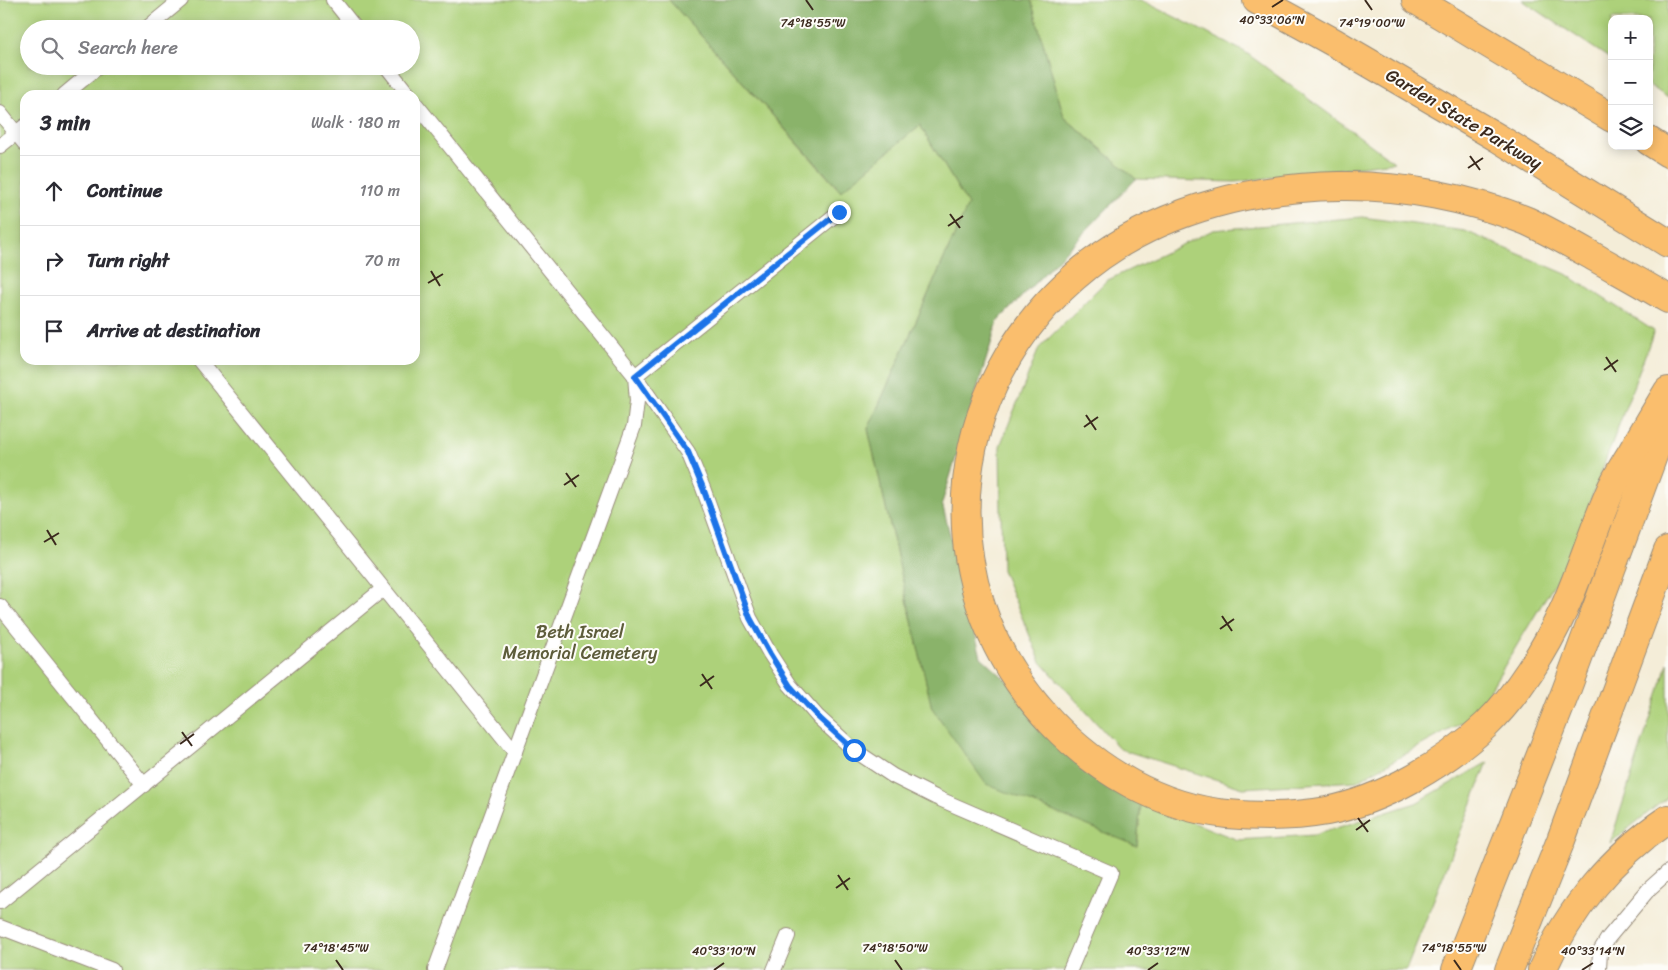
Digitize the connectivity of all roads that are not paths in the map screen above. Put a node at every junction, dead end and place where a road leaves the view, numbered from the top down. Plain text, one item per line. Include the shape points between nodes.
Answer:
1 (182, 0) edge
2 (333, 0) edge
3 (1257, 0) edge
4 (1416, 0) edge
5 (157, 20) edge
6 (349, 20) edge
7 (89, 75) edge
8 (393, 75) edge
9 (70, 90) edge
10 (405, 90) edge
11 (420, 108) edge
12 (0, 113) edge
13 (1608, 116) edge
14 (20, 133) edge
15 (20, 136) edge
16 (1653, 144) edge
17 (0, 146) edge
18 (1668, 153) edge
19 (839, 212) dead end
20 (1668, 243) edge
21 (1663, 296) edge
22 (203, 365) edge
23 (635, 376) junction
24 (1668, 391) edge
25 (1668, 415) edge
26 (1668, 550) edge
27 (383, 589) junction
28 (0, 606) edge
29 (515, 752) junction
30 (144, 785) junction
31 (1668, 819) edge
32 (1668, 872) edge
33 (0, 902) edge
34 (0, 926) edge
35 (788, 936) dead end
36 (112, 970) edge
37 (435, 970) edge
38 (774, 970) edge
39 (1070, 970) edge
40 (1456, 970) edge
41 (1509, 970) edge
42 (1542, 970) edge
43 (1599, 970) edge

1 - 5 lane
2 - 6 lane
3 - 20 highway, Garden State Parkway via 1498,138
4 - 13 highway
7 - 9 lane
8 - 10 lane
11 - 23 lane
12 - 14 lane
15 - 17 lane
16 - 18 highway
19 - 23 lane
21 - 24 highway via 1527,221 1417,191 1375,186 1283,190 1230,199 1164,221 1104,253 1055,294 1034,318 1000,370 987,398 971,453 965,512 970,567 986,621 1012,675 1048,719 1093,761 1149,793 1215,812 1288,816 1328,811 1386,791 1430,767 1486,725 1510,698 1534,664 1563,611 1614,483
22 - 27 lane
23 - 29 lane via 634,426
23 - 39 lane via 688,452 750,618 790,686 818,717 854,750 893,776 1111,873
25 - 40 highway via 1566,691
26 - 41 highway via 1561,840
27 - 29 lane
27 - 30 lane
28 - 30 lane
29 - 37 lane
30 - 33 lane
31 - 42 highway via 1634,845 1596,884 1559,936
32 - 43 lane via 1649,889 1608,938 1600,950
34 - 36 lane
35 - 38 lane

